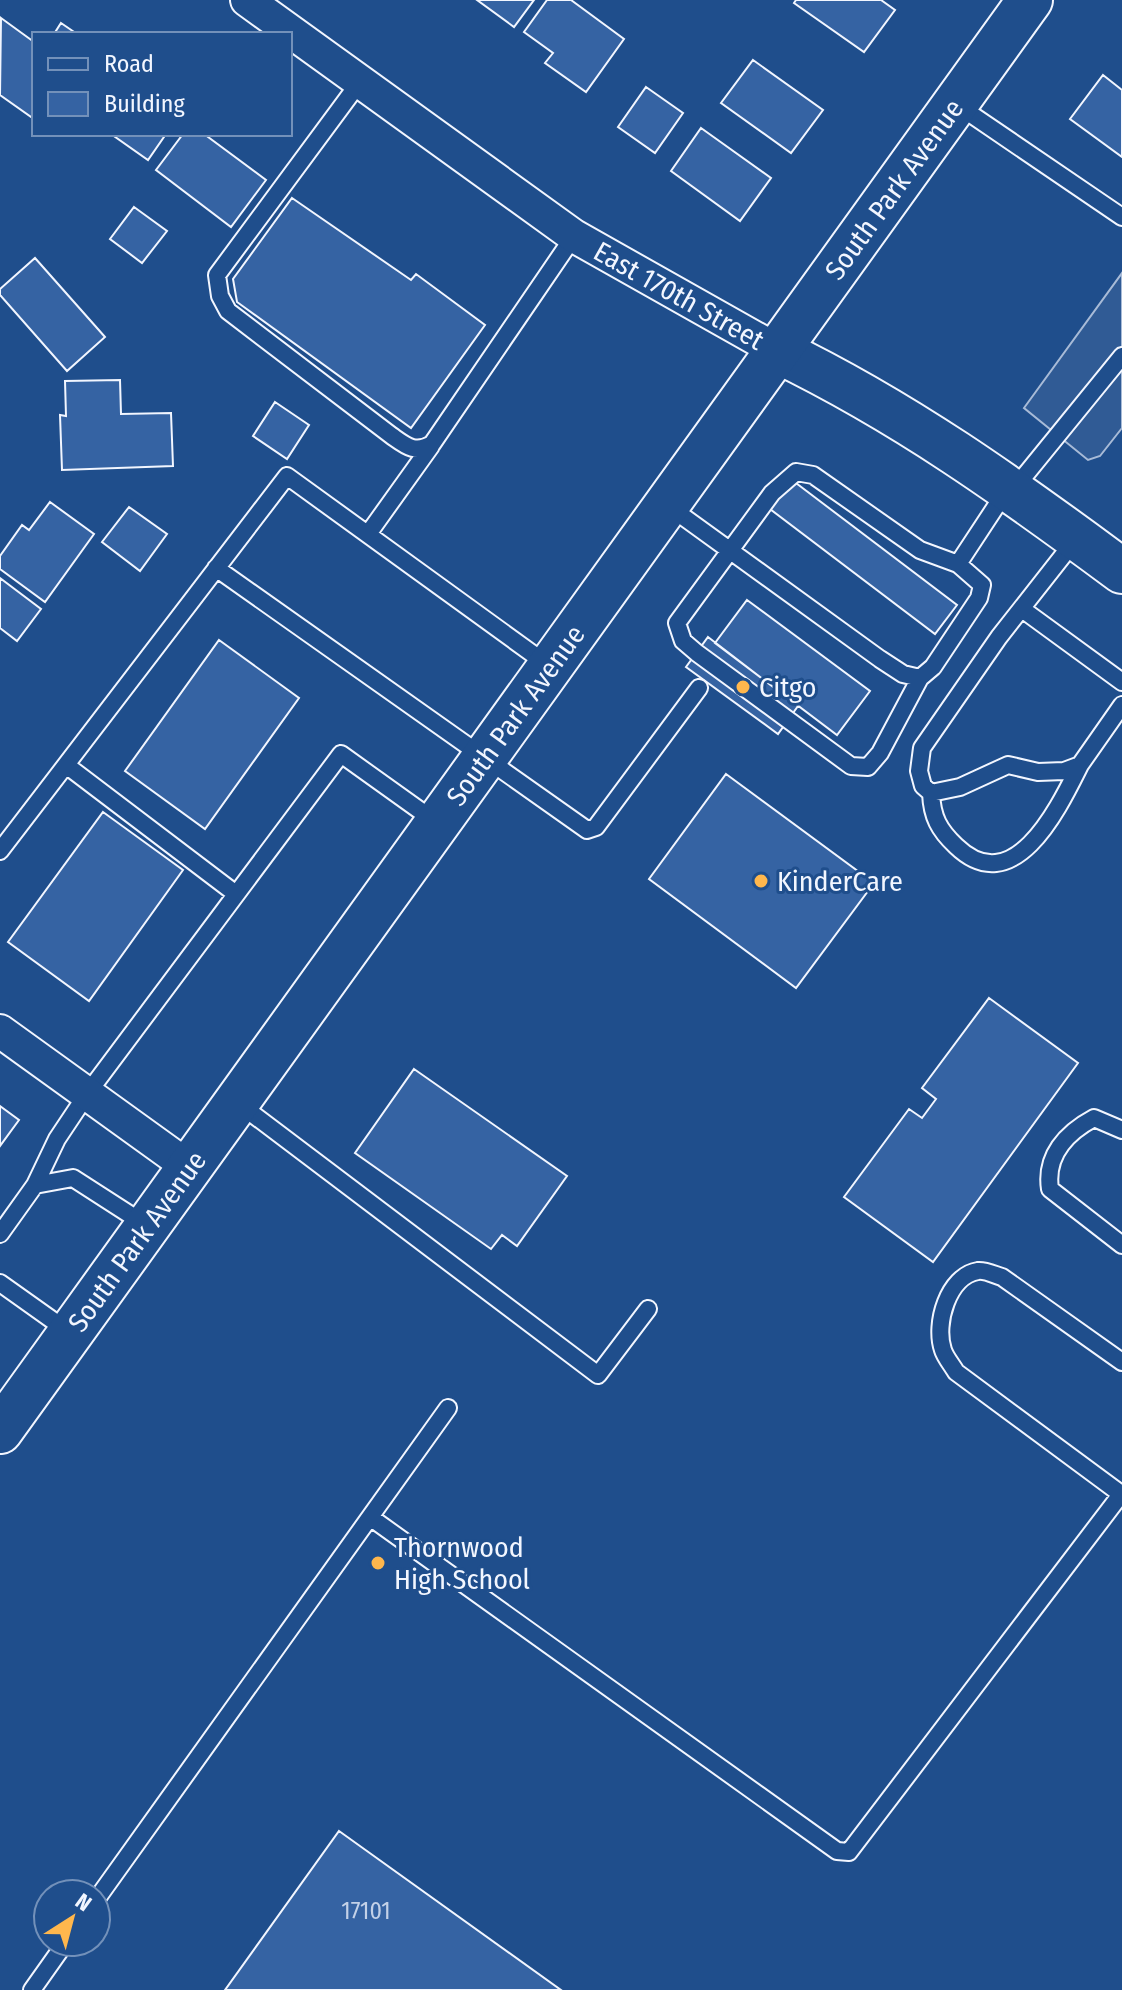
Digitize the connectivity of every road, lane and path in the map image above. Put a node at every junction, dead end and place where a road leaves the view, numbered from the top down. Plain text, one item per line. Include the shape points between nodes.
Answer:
1 (247, 0) edge
2 (1030, 0) edge
3 (290, 32) edge
4 (292, 33) edge
5 (359, 83) junction
6 (955, 103) junction
7 (1122, 217) edge
8 (574, 236) junction
9 (778, 351) junction
10 (1122, 356) edge
11 (432, 444) junction
12 (1011, 489) junction
13 (666, 505) junction
14 (368, 534) junction
15 (1077, 538) junction
16 (728, 552) junction
17 (958, 564) junction
18 (216, 568) junction
19 (1122, 571) edge
20 (1022, 609) junction
21 (549, 666) junction
22 (920, 678) junction
23 (1122, 682) edge
24 (699, 688) dead end
25 (1122, 705) edge
26 (484, 758) junction
27 (66, 765) junction
28 (1080, 765) junction
29 (931, 793) junction
30 (437, 823) junction
31 (0, 851) edge
32 (236, 894) junction
33 (0, 1031) edge
34 (87, 1094) junction
35 (236, 1102) junction
36 (1117, 1126) edge
37 (190, 1168) junction
38 (35, 1185) junction
39 (148, 1226) junction
40 (0, 1234) edge
41 (1122, 1245) edge
42 (0, 1283) edge
43 (648, 1309) dead end
44 (70, 1333) junction
45 (1122, 1362) edge
46 (448, 1408) dead end
47 (0, 1431) edge
48 (1121, 1494) edge
49 (370, 1517) junction
50 (112, 1878) edge
51 (55, 1958) edge
52 (32, 1990) edge

1 - 3 street, East 170th Street
2 - 6 street, South Park Avenue
4 - 5 street, East 170th Street
5 - 8 street, East 170th Street
5 - 11 lane via 217,275 220,296 228,311 411,450
6 - 7 lane
6 - 9 street, South Park Avenue
8 - 9 street, East 170th Street
8 - 11 lane
9 - 12 street, East 170th Street via 859,390
9 - 13 street, South Park Avenue
10 - 12 lane
11 - 14 lane
12 - 15 street, East 170th Street
12 - 17 lane
13 - 16 lane
13 - 21 street, South Park Avenue
14 - 18 lane via 287,476
14 - 21 lane
15 - 19 street, East 170th Street
15 - 20 lane
16 - 17 lane via 772,493 796,472 822,481 920,550
16 - 22 lane via 880,659
16 - 22 lane via 677,623 683,641 851,766 868,767 880,753
17 - 22 lane via 982,585 979,598
18 - 26 lane
18 - 27 lane
20 - 23 lane
20 - 29 lane via 922,748 919,771
21 - 26 street, South Park Avenue
24 - 26 lane via 596,827 587,830
25 - 28 lane
26 - 30 street, South Park Avenue
27 - 31 lane
27 - 32 lane
28 - 29 lane via 1038,772 1008,765 960,787
28 - 29 lane via 1043,830 1021,854 1003,863 977,860 959,849 940,829
30 - 32 lane via 341,754
30 - 35 street, South Park Avenue
32 - 34 lane
33 - 34 street
34 - 37 street
34 - 38 lane
35 - 37 street, South Park Avenue
35 - 43 lane via 598,1375
36 - 41 lane via 1094,1118 1074,1128 1047,1172 1050,1189
37 - 39 street, South Park Avenue
38 - 39 lane via 73,1178
38 - 40 lane
39 - 44 street, South Park Avenue
42 - 44 lane
44 - 47 street, South Park Avenue
45 - 48 lane via 1002,1277 981,1270 963,1277 946,1301 940,1327 943,1350 956,1372
46 - 49 lane
48 - 49 lane via 849,1852 837,1851
49 - 50 lane
51 - 52 lane

